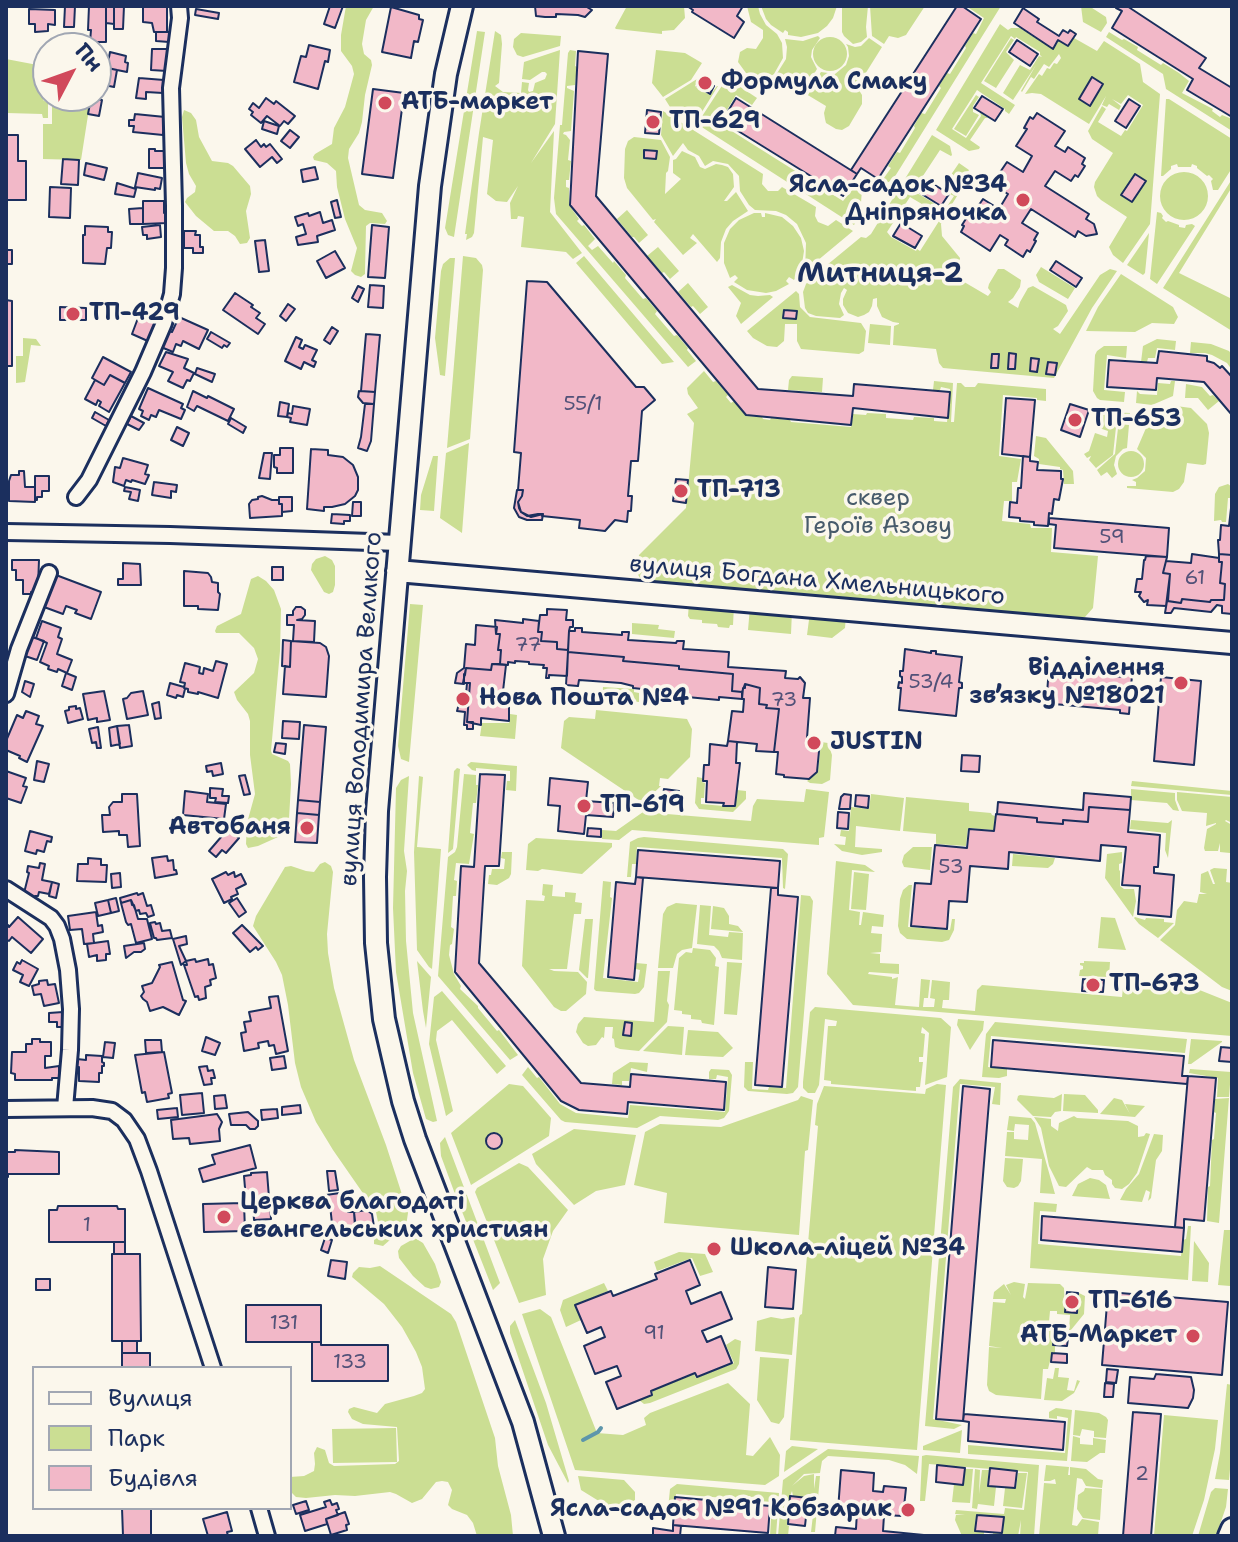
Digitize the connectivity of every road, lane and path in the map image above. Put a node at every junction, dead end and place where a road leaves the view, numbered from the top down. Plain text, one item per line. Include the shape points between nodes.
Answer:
1 (179, 6) edge
2 (462, 6) edge
3 (76, 497) dead end
4 (6, 532) edge
5 (399, 543) junction
6 (397, 571) junction
7 (49, 573) dead end
8 (1232, 643) edge
9 (6, 694) edge
10 (6, 889) edge
11 (65, 1108) junction
12 (6, 1109) edge
13 (212, 1366) edge
14 (260, 1510) edge
15 (1232, 1529) edge
16 (267, 1536) edge
17 (554, 1536) edge
18 (1229, 1536) edge

1 - 3 street via 171,88 172,294 143,372
2 - 5 main road, вулиця Володимира Великого via 430,186
4 - 5 street
5 - 6 main road, вулиця Володимира Великого
6 - 8 main road, вулиця Богдана Хмельницького
6 - 17 main road, вулиця Володимира Великого via 375,845 376,943 384,1019 415,1139 518,1408
7 - 9 street
10 - 11 street via 51,918 62,939 71,1009
11 - 12 street
11 - 13 street via 112,1111 137,1139
14 - 16 street
15 - 18 main road

